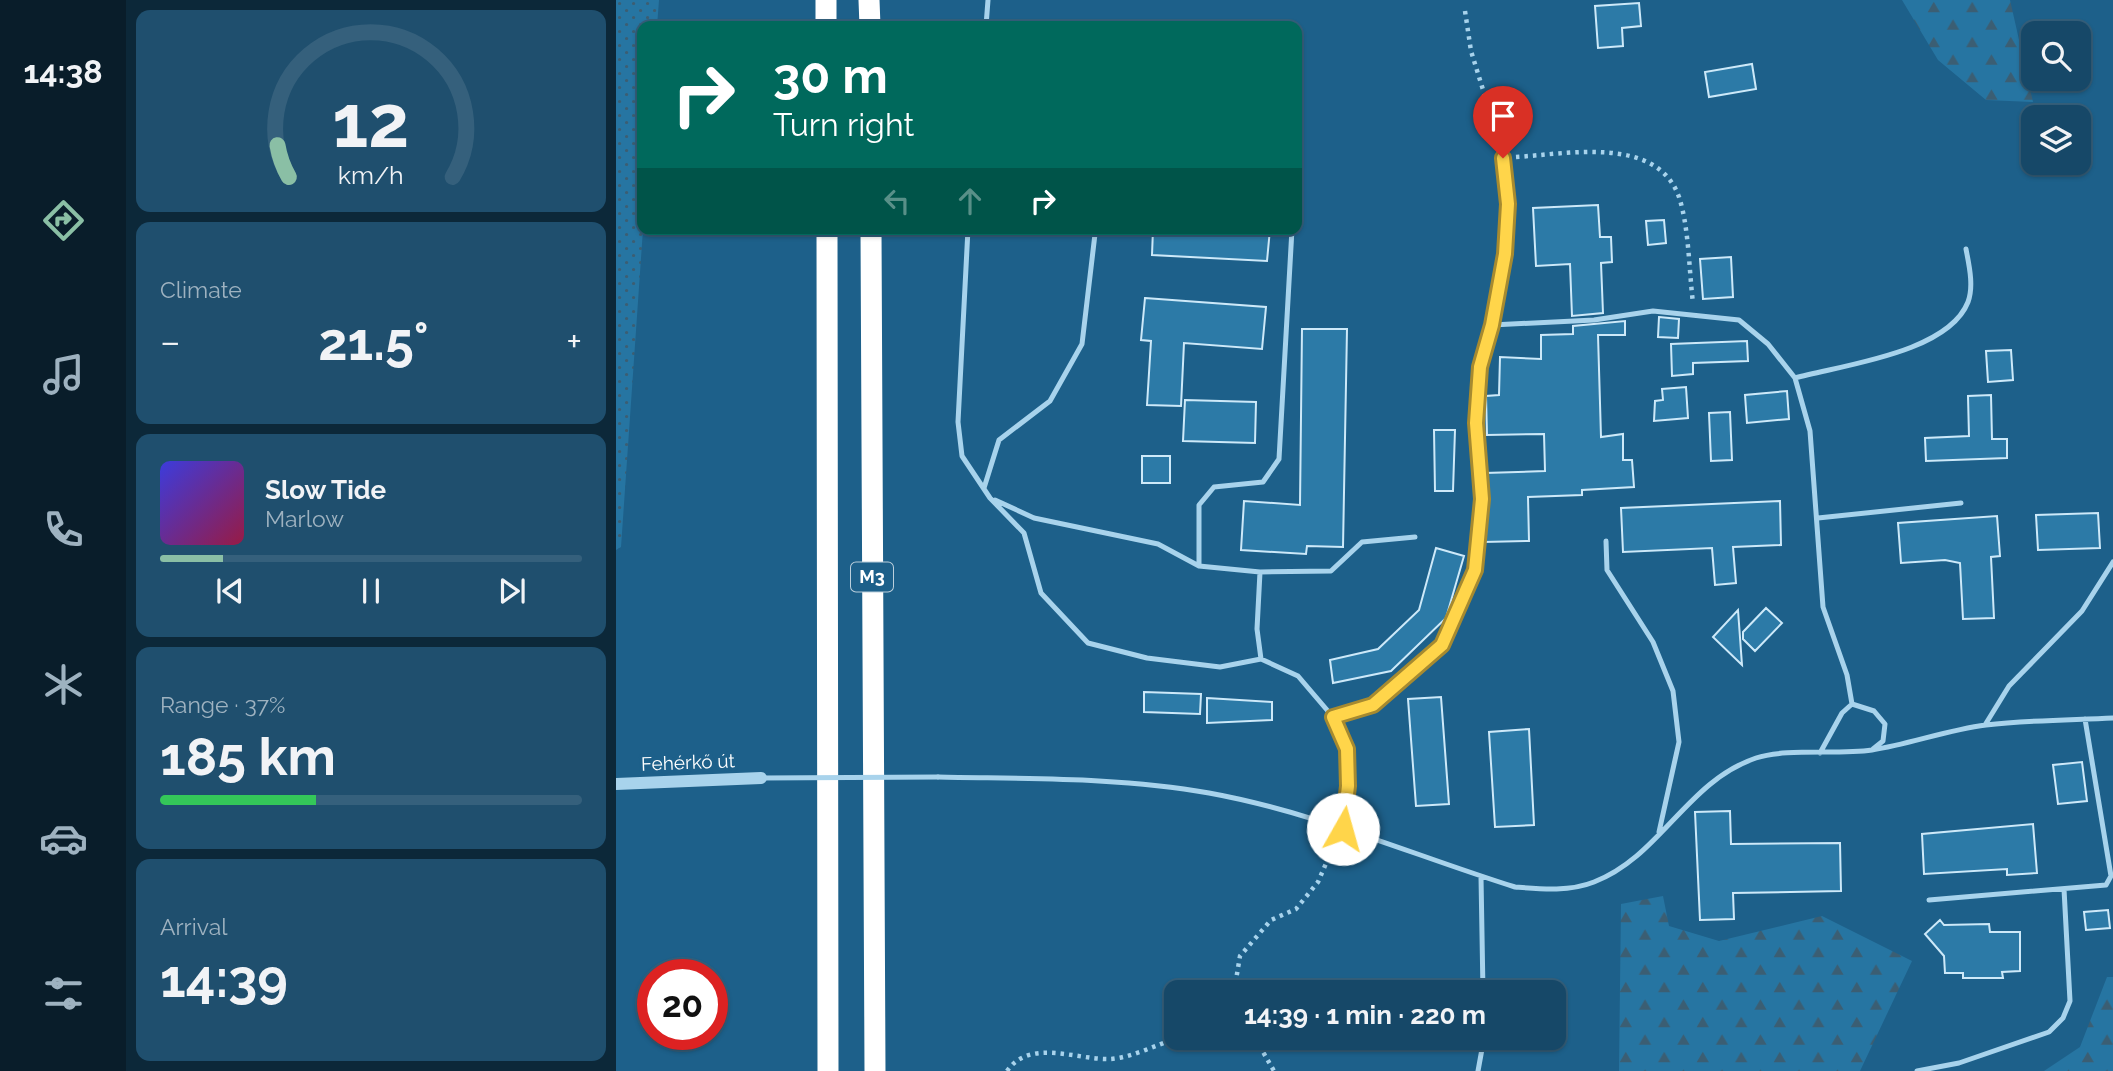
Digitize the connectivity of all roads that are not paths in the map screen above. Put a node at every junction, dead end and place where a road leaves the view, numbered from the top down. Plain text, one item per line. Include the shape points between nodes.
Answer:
1 (826, 0) edge
2 (869, 0) edge
3 (988, 0) edge
4 (826, 21) edge
5 (870, 21) edge
6 (986, 21) edge
7 (1503, 158) road end
8 (827, 235) edge
9 (871, 235) edge
10 (968, 235) edge
11 (1096, 235) edge
12 (1292, 235) edge
13 (1966, 249) dead end
14 (1492, 325) junction
15 (1795, 377) junction
16 (984, 488) junction
17 (990, 498) junction
18 (1961, 503) dead end
19 (1818, 518) junction
20 (1415, 537) dead end
21 (1606, 541) dead end
22 (2113, 562) edge
23 (1199, 566) junction
24 (1260, 572) junction
25 (1261, 659) junction
26 (1852, 704) junction
27 (1333, 717) junction
28 (2113, 718) edge
29 (2085, 719) junction
30 (1985, 725) junction
31 (1872, 750) junction
32 (1820, 754) junction
33 (761, 778) joint
34 (616, 784) edge
35 (1343, 829) junction
36 (1658, 835) junction
37 (1481, 877) junction
38 (2064, 889) junction
39 (1929, 900) dead end
40 (1483, 980) edge
41 (1481, 1050) edge
42 (828, 1071) edge
43 (875, 1071) edge
44 (1478, 1071) edge
45 (1917, 1071) edge

1 - 4 highway
2 - 5 highway
3 - 6 lane
7 - 14 lane via 1506,242
8 - 42 highway, M3
9 - 43 highway, M3
10 - 16 lane via 958,422 962,456
11 - 16 lane via 1082,344 1050,401 999,440
12 - 23 lane via 1279,459 1263,482 1214,487 1199,505
13 - 15 lane via 1971,274 1968,302 1949,328 1916,346
14 - 15 lane via 1594,320 1654,311 1739,320 1768,344
14 - 27 lane via 1480,367 1476,423 1482,499 1475,570 1461,609 1442,645 1373,705
15 - 19 lane via 1810,431
16 - 17 lane
17 - 23 lane via 1034,518 1158,544
17 - 25 lane via 1024,533 1041,593 1088,643 1147,658 1220,667
18 - 19 lane
19 - 26 lane via 1823,607
20 - 24 lane via 1362,542 1331,571
21 - 36 lane via 1607,570 1653,642 1673,691 1679,742
22 - 30 lane via 2082,611 2009,686
23 - 24 lane
24 - 25 lane via 1257,629
25 - 27 lane via 1298,676
26 - 31 lane via 1874,711 1885,724 1883,741
26 - 32 lane via 1842,713
27 - 35 lane via 1347,749
28 - 29 lane
29 - 30 lane
29 - 38 lane via 2110,876 2106,885
30 - 31 lane
31 - 32 lane
32 - 36 lane via 1759,757 1727,768
33 - 34 street, Fehérkő út
33 - 35 lane, bridge via 1087,780 1243,801
35 - 37 lane
36 - 37 lane via 1594,883 1545,890
37 - 40 lane
38 - 39 lane
38 - 45 lane via 2070,1001 2063,1018 2049,1032 2033,1038 1959,1063
41 - 44 lane

